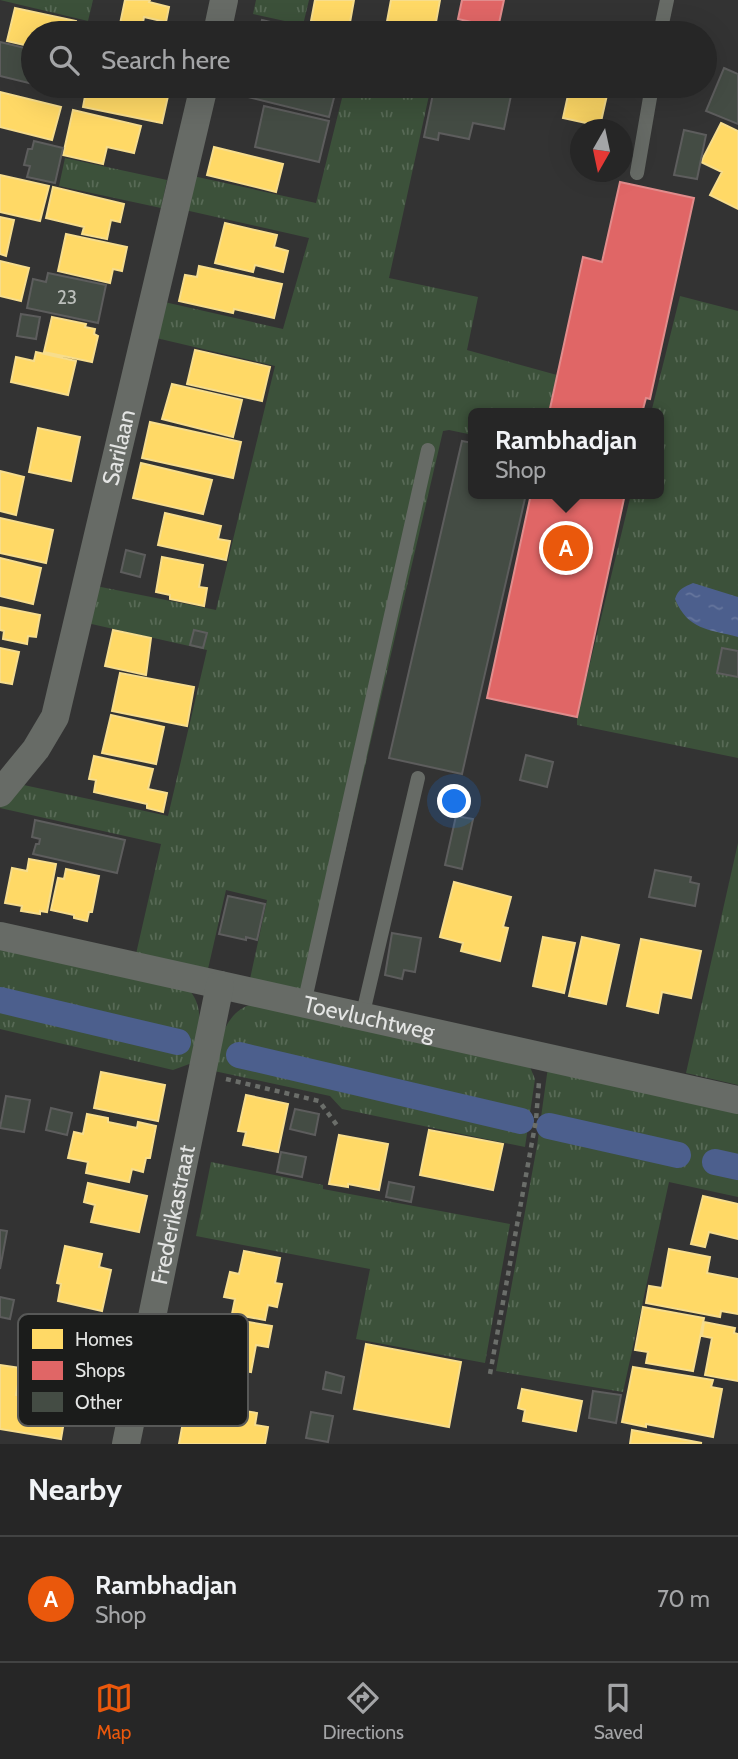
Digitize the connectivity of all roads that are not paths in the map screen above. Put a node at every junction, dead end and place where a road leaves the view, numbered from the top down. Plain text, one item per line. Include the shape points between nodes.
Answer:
1 (225, 0) edge
2 (667, 0) edge
3 (220, 21) edge
4 (663, 21) edge
5 (201, 98) edge
6 (650, 98) edge
7 (637, 173) dead end
8 (428, 450) dead end
9 (418, 778) dead end
10 (0, 793) edge
11 (0, 936) edge
12 (219, 985) junction
13 (303, 1004) junction
14 (362, 1017) junction
15 (738, 1100) edge
16 (153, 1314) edge
17 (130, 1426) edge
18 (126, 1444) edge

1 - 3 street
2 - 4 lane
5 - 10 street, Sarilaan via 55,717
6 - 7 lane
8 - 13 lane
9 - 14 lane
11 - 12 street, Toevluchtweg
12 - 13 street, Toevluchtweg
12 - 16 street, Frederikastraat
13 - 14 street, Toevluchtweg
14 - 15 street, Toevluchtweg
17 - 18 street, Frederikastraat

